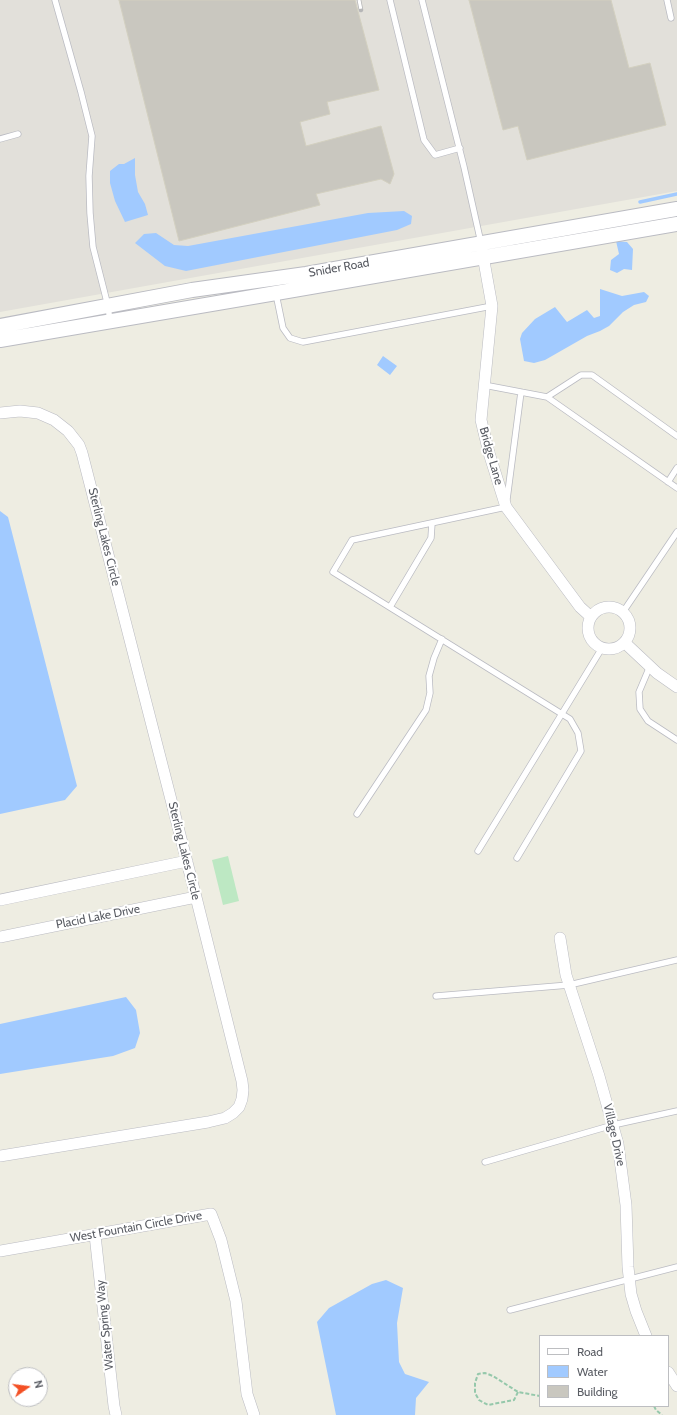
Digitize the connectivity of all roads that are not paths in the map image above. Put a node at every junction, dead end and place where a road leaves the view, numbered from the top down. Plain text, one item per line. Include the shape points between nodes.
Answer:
1 (55, 0) edge
2 (390, 0) edge
3 (422, 0) edge
4 (667, 0) edge
5 (671, 18) dead end
6 (18, 134) dead end
7 (0, 139) edge
8 (460, 148) junction
9 (677, 209) edge
10 (677, 224) edge
11 (481, 243) junction
12 (483, 257) junction
13 (276, 294) junction
14 (108, 306) junction
15 (492, 306) junction
16 (110, 321) junction
17 (0, 326) edge
18 (0, 340) edge
19 (484, 385) junction
20 (520, 392) junction
21 (547, 397) junction
22 (0, 413) edge
23 (677, 436) edge
24 (677, 468) edge
25 (668, 482) junction
26 (677, 488) edge
27 (506, 507) junction
28 (432, 523) junction
29 (677, 532) edge
30 (390, 607) junction
31 (623, 612) junction
32 (591, 617) junction
33 (442, 640) junction
34 (625, 643) junction
35 (602, 648) junction
36 (650, 666) junction
37 (677, 687) edge
38 (561, 714) junction
39 (677, 740) edge
40 (357, 814) dead end
41 (478, 851) dead end
42 (517, 858) dead end
43 (187, 861) junction
44 (196, 897) junction
45 (0, 900) edge
46 (0, 937) edge
47 (560, 938) dead end
48 (677, 960) edge
49 (569, 985) junction
50 (436, 996) dead end
51 (677, 1111) edge
52 (613, 1125) junction
53 (0, 1156) edge
54 (485, 1162) dead end
55 (95, 1235) junction
56 (0, 1251) edge
57 (677, 1267) edge
58 (629, 1280) junction
59 (510, 1310) dead end
60 (646, 1335) edge
61 (669, 1374) edge
62 (677, 1386) edge
63 (116, 1415) edge
64 (254, 1415) edge

1 - 14 lane via 92,136 89,176 93,246
2 - 8 lane via 424,140 435,155
3 - 8 lane
4 - 5 lane
6 - 7 lane
8 - 11 lane
9 - 11 street, Snider Road
10 - 12 street, Snider Road
11 - 12 street, Bridge Lane
11 - 14 street, Snider Road
12 - 13 street, Snider Road
12 - 15 street, Bridge Lane
13 - 15 lane via 283,328 290,338 303,342
13 - 16 street, Snider Road
14 - 16 lane
14 - 17 street, Snider Road
15 - 19 street, Bridge Lane
16 - 18 street, Snider Road
19 - 20 lane
19 - 27 street, Bridge Lane via 481,420
20 - 21 lane
20 - 27 lane
21 - 23 lane via 581,375 592,375
21 - 25 lane
22 - 43 street, Sterling Lakes Circle via 20,411 46,416 68,431 79,445
24 - 25 lane
25 - 26 lane
27 - 28 lane
27 - 32 street, Bridge Lane
28 - 30 lane via 431,538
28 - 30 lane via 352,540 333,572
29 - 31 lane
30 - 33 lane
31 - 32 street via 606,607 596,611
31 - 34 street via 630,625
32 - 35 street via 588,624 590,636
33 - 38 lane
33 - 40 lane via 429,676 430,693 426,710
34 - 35 street via 615,648
34 - 36 street
35 - 38 lane
36 - 37 street
36 - 39 lane via 639,692 640,709 648,721
38 - 41 lane
38 - 42 lane via 570,719 578,733 582,751
43 - 44 street, Sterling Lakes Circle
43 - 45 street
44 - 46 street, Placid Lake Drive
44 - 53 street, Sterling Lakes Circle via 244,1090 239,1107 225,1118 208,1122
47 - 49 street, Village Drive
48 - 49 lane
49 - 50 lane
49 - 52 street, Village Drive
51 - 52 lane
52 - 54 lane
52 - 58 street, Village Drive via 626,1205
55 - 56 street, West Fountain Circle Drive
55 - 63 street, Water Spring Way
55 - 64 street, West Fountain Circle Drive via 211,1214 221,1240 236,1301 247,1394
57 - 58 lane
58 - 59 lane
58 - 60 street, Village Drive via 636,1311
61 - 62 street

